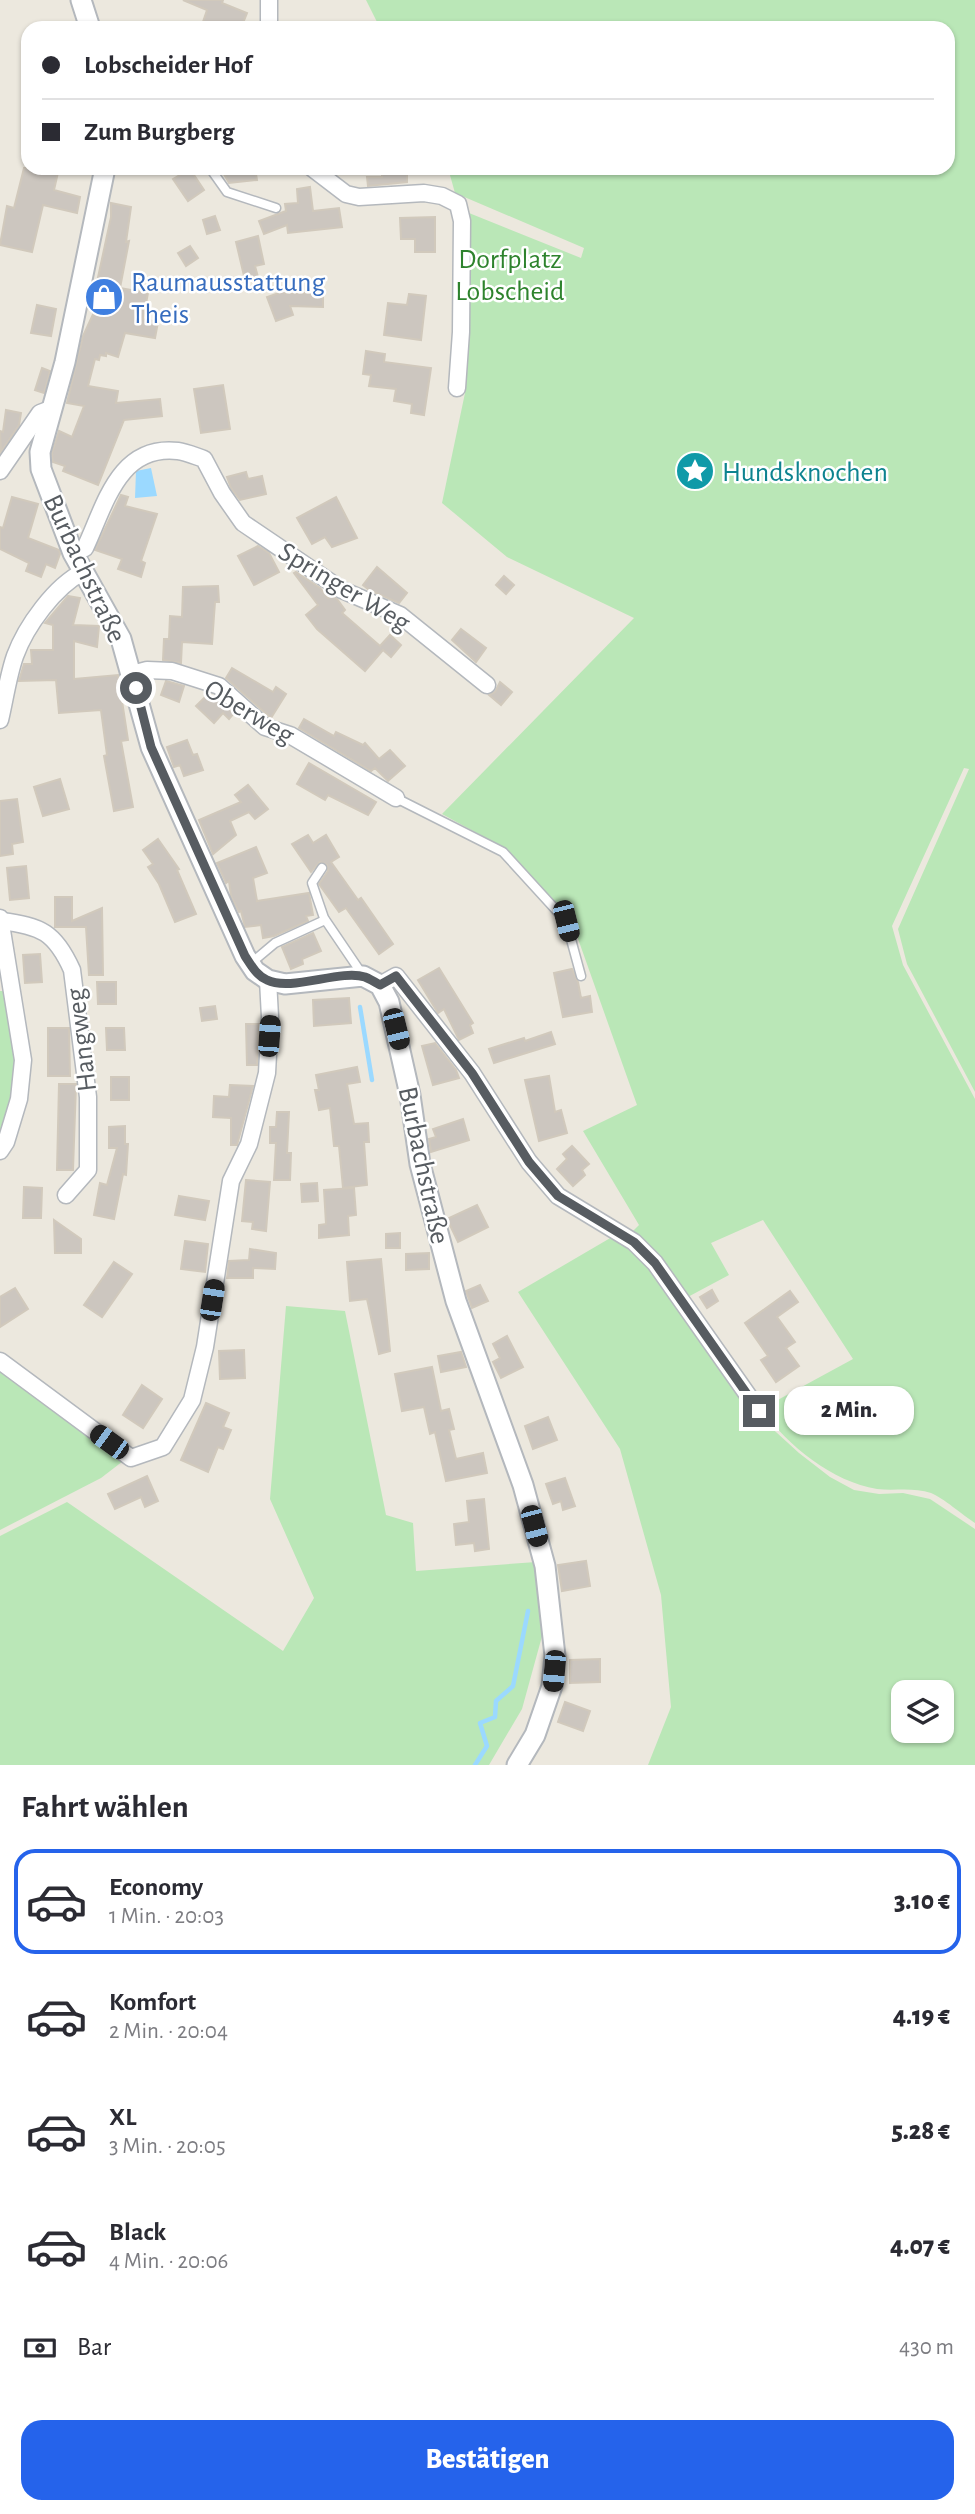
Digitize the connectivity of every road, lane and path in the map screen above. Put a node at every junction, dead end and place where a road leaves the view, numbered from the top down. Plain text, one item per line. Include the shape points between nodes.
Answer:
1 (81, 0) edge
2 (269, 0) edge
3 (88, 21) edge
4 (269, 21) edge
5 (103, 175) edge
6 (215, 175) edge
7 (321, 175) edge
8 (276, 208) dead end
9 (457, 388) dead end
10 (53, 408) junction
11 (0, 471) edge
12 (73, 553) junction
13 (83, 572) junction
14 (132, 674) junction
15 (487, 685) dead end
16 (0, 720) edge
17 (396, 798) joint
18 (322, 868) dead end
19 (0, 919) edge
20 (325, 920) junction
21 (250, 964) junction
22 (581, 976) dead end
23 (268, 980) junction
24 (372, 981) junction
25 (0, 1151) edge
26 (66, 1195) dead end
27 (0, 1361) edge
28 (759, 1411) dead end
29 (517, 1765) edge

1 - 3 street
2 - 4 street
5 - 10 street, Burbachstraße
6 - 8 lane via 227,192
7 - 9 street via 346,194 359,197 424,193 458,204 462,221
10 - 11 street via 40,413
10 - 12 street, Burbachstraße via 40,452 41,469
12 - 13 street, Burbachstraße
12 - 15 street, Springer Weg via 85,548 108,494 128,465 150,452 178,451 204,459 243,523 342,590 400,615
13 - 14 street, Burbachstraße via 121,639
13 - 16 street via 44,604 16,654
14 - 17 street, Oberweg via 172,671 219,686 265,727 290,735
14 - 21 street, Burbachstraße via 151,747
17 - 22 lane via 503,852 566,921
18 - 20 lane via 312,883
19 - 25 street via 23,1060 19,1099
19 - 26 street, Hangweg via 50,935 72,970 88,1097 88,1170
20 - 21 lane via 275,943
20 - 24 lane
21 - 23 street, Burbachstraße
23 - 24 street via 285,984 312,979
23 - 27 street via 267,1073 249,1143 231,1181 205,1347 192,1400 163,1447 131,1458
24 - 28 street via 396,976 472,1073 529,1162 558,1196 634,1242 655,1263
24 - 29 street, Burbachstraße via 388,1002 420,1164 456,1301 523,1485 545,1566 555,1656 552,1686 535,1735

